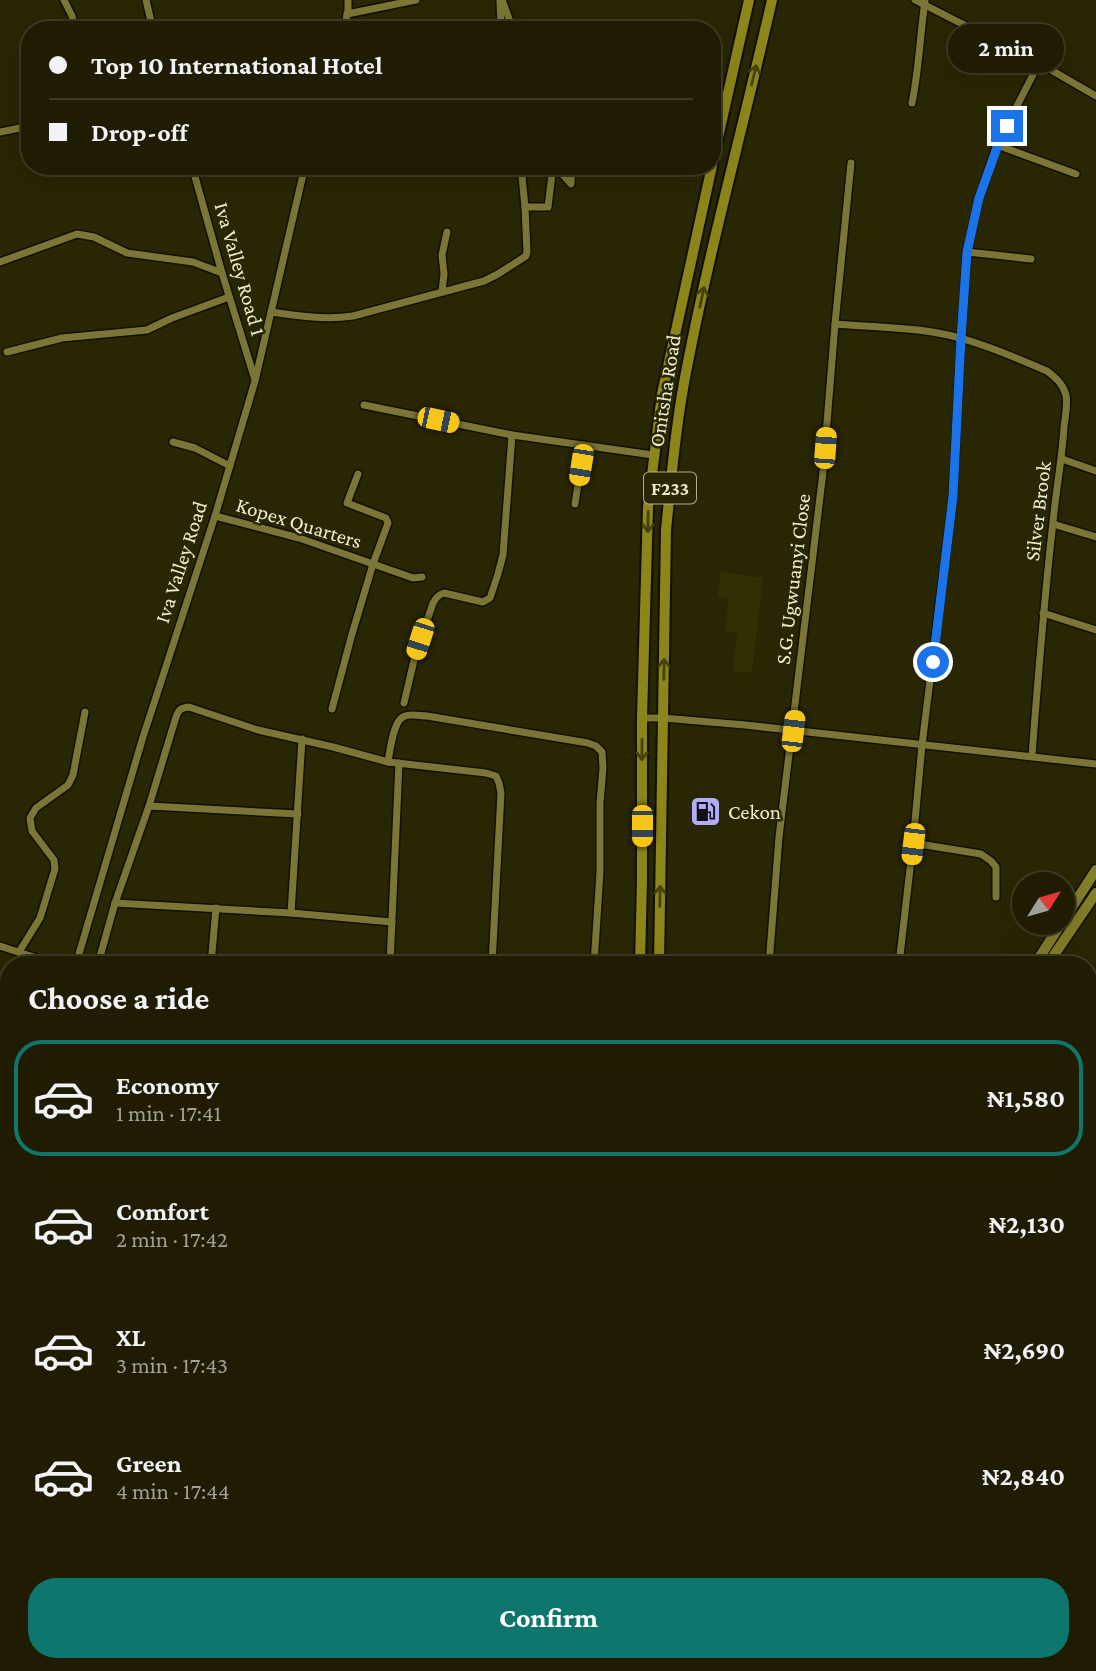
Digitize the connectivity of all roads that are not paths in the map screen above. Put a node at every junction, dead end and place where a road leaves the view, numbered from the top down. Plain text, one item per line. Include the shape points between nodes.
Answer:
1 (64, 0) edge
2 (146, 0) edge
3 (348, 0) edge
4 (416, 0) edge
5 (501, 0) edge
6 (749, 0) edge
7 (772, 0) edge
8 (915, 0) edge
9 (925, 2) edge
10 (348, 14) junction
11 (73, 21) edge
12 (151, 21) edge
13 (346, 21) edge
14 (501, 21) edge
15 (510, 21) edge
16 (1039, 63) junction
17 (1096, 96) edge
18 (912, 103) dead end
19 (721, 125) edge
20 (21, 128) edge
21 (0, 132) edge
22 (998, 145) junction
23 (851, 163) dead end
24 (1076, 174) dead end
25 (195, 175) edge
26 (303, 175) edge
27 (522, 175) edge
28 (553, 175) edge
29 (562, 175) edge
30 (572, 175) edge
31 (710, 175) edge
32 (525, 207) junction
33 (447, 232) dead end
34 (967, 252) junction
35 (1031, 259) dead end
36 (0, 262) edge
37 (222, 273) junction
38 (442, 291) junction
39 (229, 297) junction
40 (271, 312) junction
41 (835, 324) junction
42 (961, 338) junction
43 (7, 352) dead end
44 (255, 381) junction
45 (364, 405) dead end
46 (512, 436) junction
47 (173, 442) dead end
48 (584, 445) junction
49 (653, 455) junction
50 (1062, 459) junction
51 (230, 466) junction
52 (1096, 471) edge
53 (358, 474) dead end
54 (575, 503) dead end
55 (215, 516) junction
56 (1053, 524) junction
57 (1096, 537) edge
58 (373, 565) junction
59 (422, 577) dead end
60 (1043, 613) junction
61 (1096, 630) edge
62 (404, 703) dead end
63 (332, 709) dead end
64 (85, 712) dead end
65 (642, 718) junction
66 (663, 718) junction
67 (793, 731) junction
68 (302, 739) junction
69 (922, 745) junction
70 (1032, 755) junction
71 (388, 762) junction
72 (399, 763) junction
73 (1096, 764) edge
74 (149, 806) junction
75 (298, 814) junction
76 (913, 844) junction
77 (1096, 870) edge
78 (1096, 892) edge
79 (996, 897) dead end
80 (115, 903) junction
81 (216, 908) junction
82 (291, 913) junction
83 (392, 922) junction
84 (0, 946) edge
85 (19, 952) junction
86 (31, 956) edge
87 (78, 956) edge
88 (99, 956) edge
89 (212, 956) edge
90 (390, 956) edge
91 (492, 956) edge
92 (595, 956) edge
93 (640, 956) edge
94 (659, 956) edge
95 (770, 956) edge
96 (900, 956) edge
97 (1040, 956) edge
98 (1053, 956) edge

1 - 11 street
2 - 12 street
3 - 10 street
4 - 10 street
5 - 14 street
5 - 15 street
6 - 19 main road, Onitsha Road / F233
66 -> 7 main road, Onitsha Road / F233 via 666,530 684,384
8 - 9 street
9 - 16 street
9 - 18 street
10 - 13 street
16 - 17 street
16 - 22 street
20 - 21 street
22 - 24 street
22 - 34 street via 979,198
23 - 41 street, S.G. Ugwuanyi Close
25 - 37 street, Iva Valley Road 1
26 - 40 street, Iva Valley Road
27 - 32 street
28 - 32 street via 548,207
29 - 30 street via 571,184
31 - 49 main road, Onitsha Road / F233
32 - 38 street via 526,256 491,278
33 - 38 street
34 - 35 street
34 - 42 street
36 - 37 street via 77,234 127,253 193,262
37 - 39 street, Iva Valley Road 1
38 - 40 street via 340,318
39 - 43 street via 147,330 62,338
39 - 44 street, Iva Valley Road 1
40 - 44 street, Iva Valley Road
41 - 42 street
41 - 67 street, S.G. Ugwuanyi Close via 824,472
42 - 50 street, Silver Brook via 1057,378 1066,397
42 - 69 street via 953,496
44 - 51 street, Iva Valley Road
45 - 46 street
46 - 48 street
46 - 62 street via 503,555 491,595 483,602 439,594 415,656
47 - 51 street via 195,447
48 - 49 street
48 - 54 street
49 -> 65 main road, Onitsha Road / F233
50 - 52 street
50 - 56 street, Silver Brook
51 - 55 street, Iva Valley Road
53 - 58 street, Kopex Quarters via 347,503 386,518 388,527
55 - 58 street, Kopex Quarters via 299,538
55 - 87 street, Iva Valley Road
56 - 57 street
56 - 60 street, Silver Brook
58 - 59 street, Kopex Quarters
58 - 63 street, Kopex Quarters
60 - 61 street
60 - 70 street, Silver Brook
64 - 85 street via 68,785 36,808 30,818 32,831 54,860 55,869 40,918
65 - 66 street
65 -> 93 main road, Onitsha Road / F233
66 - 67 street
94 -> 66 main road, Onitsha Road / F233
67 - 69 street
67 - 95 street, S.G. Ugwuanyi Close
68 - 71 street
68 - 74 street via 182,708
68 - 75 street
69 - 70 street
69 - 76 street
70 - 73 street
71 - 72 street
71 - 92 street via 396,728 408,715 596,746 602,752 603,768
72 - 83 street
72 - 91 street via 496,776 500,806
74 - 75 street
74 - 80 street
75 - 82 street
76 - 79 street via 986,857 996,867
76 - 96 street
77 - 97 main road
78 - 98 main road
80 - 81 street
80 - 88 street
81 - 82 street
81 - 89 street
82 - 83 street
83 - 90 street
84 - 85 street
85 - 86 street

